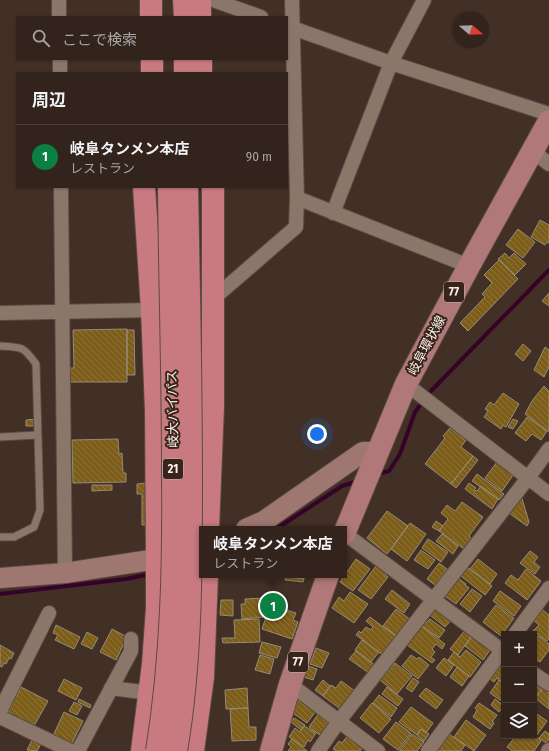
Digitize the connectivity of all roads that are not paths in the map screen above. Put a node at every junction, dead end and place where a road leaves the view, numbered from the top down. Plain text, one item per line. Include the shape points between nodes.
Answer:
1 (59, 0) edge
2 (139, 0) edge
3 (151, 0) edge
4 (166, 0) edge
5 (184, 0) edge
6 (200, 0) edge
7 (212, 0) edge
8 (292, 0) edge
9 (424, 0) edge
10 (59, 16) edge
11 (139, 16) edge
12 (151, 16) edge
13 (166, 16) edge
14 (184, 16) edge
15 (200, 16) edge
16 (212, 16) edge
17 (258, 16) edge
18 (289, 27) edge
19 (60, 60) edge
20 (139, 60) edge
21 (152, 60) edge
22 (167, 60) edge
23 (185, 60) edge
24 (201, 60) edge
25 (212, 60) edge
26 (391, 63) junction
27 (60, 72) edge
28 (139, 72) edge
29 (152, 72) edge
30 (167, 72) edge
31 (185, 72) edge
32 (201, 72) edge
33 (212, 72) edge
34 (549, 114) edge
35 (549, 121) edge
36 (541, 158) edge
37 (61, 188) edge
38 (144, 188) edge
39 (160, 188) edge
40 (168, 188) edge
41 (187, 188) edge
42 (199, 188) edge
43 (213, 188) edge
44 (297, 198) junction
45 (333, 213) junction
46 (469, 266) junction
47 (214, 298) junction
48 (63, 311) junction
49 (0, 313) edge
50 (161, 315) junction
51 (0, 346) edge
52 (412, 388) junction
53 (213, 406) junction
54 (191, 424) junction
55 (38, 435) junction
56 (0, 437) edge
57 (549, 449) edge
58 (370, 469) junction
59 (528, 478) junction
60 (549, 494) edge
61 (208, 526) edge
62 (253, 526) edge
63 (347, 526) edge
64 (347, 535) edge
65 (0, 537) edge
66 (189, 550) edge
67 (157, 559) junction
68 (65, 573) junction
69 (0, 578) edge
70 (207, 578) edge
71 (327, 578) edge
72 (549, 588) edge
73 (434, 599) junction
74 (168, 606) junction
75 (49, 613) dead end
76 (517, 631) edge
77 (131, 639) dead end
78 (501, 649) edge
79 (501, 654) edge
80 (537, 676) edge
81 (290, 684) junction
82 (549, 684) edge
83 (111, 688) junction
84 (150, 693) junction
85 (0, 711) edge
86 (0, 717) edge
87 (339, 721) junction
88 (146, 725) junction
89 (71, 751) edge
90 (78, 751) edge
91 (142, 751) edge
92 (157, 751) edge
93 (176, 751) edge
94 (193, 751) edge
95 (271, 751) edge
96 (318, 751) edge
97 (378, 751) edge
98 (428, 751) edge

1 - 10 street
2 - 11 highway
3 - 12 highway
4 - 13 highway
5 - 14 highway
6 - 15 highway
7 - 16 highway
7 - 17 street
8 - 18 street
9 - 26 street
18 - 26 street
18 - 44 street
19 - 27 street
20 - 28 highway
21 - 29 highway
22 - 30 highway
23 - 31 highway
24 - 32 highway
25 - 33 highway
26 - 34 street
26 - 45 street
35 - 36 main road, 岐阜環状線 / 77
36 - 46 main road, 岐阜環状線 / 77
37 - 48 street
38 - 50 highway, 21
39 - 50 highway, 21, bridge
40 - 50 highway, 岐大バイパス / 21, bridge
41 - 54 highway, 岐大バイパス / 21, bridge
42 - 54 highway, 21, bridge
43 - 47 highway
44 - 45 street
44 - 47 street via 296,227
45 - 46 street
46 - 52 main road, 岐阜環状線 / 77
47 - 53 highway
48 - 49 street
48 - 50 street
48 - 68 street
50 - 67 highway, 21 via 156,411
50 - 92 highway, 岐大バイパス / 21, bridge via 173,433 172,603 167,679
51 - 55 lane via 17,347 26,351 36,364
52 - 58 main road, 岐阜環状線 / 77
52 - 59 street
53 - 61 highway
53 - 66 highway via 186,435
54 - 93 highway, 岐大バイパス / 21, bridge via 190,601 185,677
55 - 56 lane
55 - 65 lane via 40,510 34,527 14,537
57 - 59 street
58 - 62 street via 363,452 264,521
58 - 63 main road, 岐阜環状線 / 77
59 - 60 street
59 - 73 street
64 - 73 street
66 - 67 street
66 - 74 highway
67 - 68 street
67 - 74 highway, 21
68 - 69 street
70 - 94 highway via 203,676
71 - 81 main road, 77
72 - 76 street
73 - 78 street
73 - 87 street
74 - 84 highway, 21
74 - 88 highway via 170,704
75 - 85 street
77 - 83 street via 130,651
79 - 98 street
80 - 82 street
81 - 87 street
81 - 95 main road, 77
83 - 84 street
83 - 90 street
84 - 88 highway, 21
86 - 89 street
87 - 96 street
87 - 97 street
88 - 91 highway, 21

